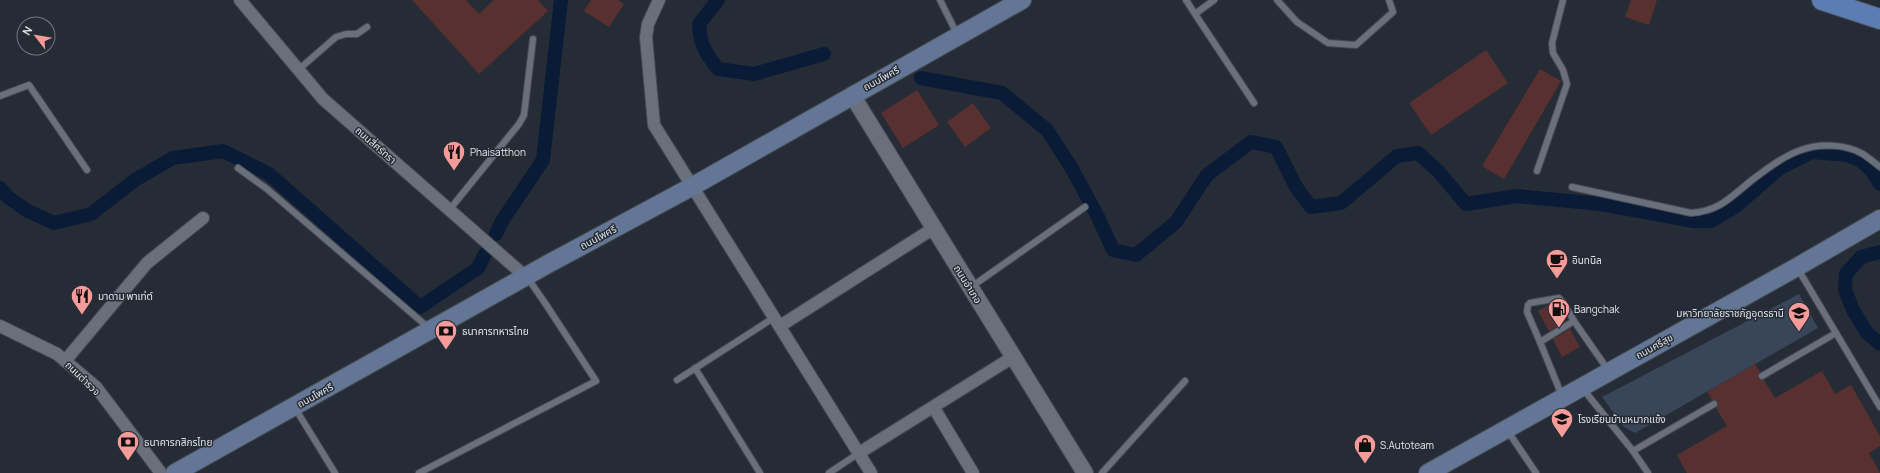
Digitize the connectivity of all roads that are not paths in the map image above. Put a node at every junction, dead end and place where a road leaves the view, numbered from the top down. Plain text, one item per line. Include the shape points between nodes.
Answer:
1 (240, 0) edge
2 (659, 0) edge
3 (940, 0) edge
4 (1022, 0) edge
5 (1186, 0) edge
6 (1214, 0) edge
7 (1277, 0) edge
8 (1389, 0) edge
9 (1563, 0) edge
10 (1822, 0) edge
11 (1195, 14) junction
12 (1880, 20) edge
13 (366, 26) dead end
14 (958, 36) junction
15 (533, 39) dead end
16 (298, 70) junction
17 (852, 95) junction
18 (0, 96) edge
19 (1254, 103) dead end
20 (1880, 167) edge
21 (238, 168) dead end
22 (87, 170) dead end
23 (1536, 171) dead end
24 (693, 186) junction
25 (1572, 187) dead end
26 (1085, 207) dead end
27 (450, 209) junction
28 (203, 218) dead end
29 (1880, 219) edge
30 (934, 228) junction
31 (1796, 267) junction
32 (526, 277) junction
33 (971, 287) junction
34 (777, 321) junction
35 (1574, 321) junction
36 (0, 326) edge
37 (431, 330) junction
38 (1836, 333) junction
39 (1540, 342) junction
40 (1013, 357) junction
41 (65, 361) junction
42 (695, 368) junction
43 (1608, 371) junction
44 (1762, 376) dead end
45 (677, 380) dead end
46 (1185, 381) dead end
47 (1581, 386) junction
48 (1562, 397) junction
49 (1714, 404) dead end
50 (294, 406) junction
51 (1880, 407) edge
52 (934, 408) junction
53 (1506, 429) junction
54 (1633, 451) junction
55 (859, 454) junction
56 (161, 473) edge
57 (175, 473) edge
58 (335, 473) edge
59 (419, 473) edge
60 (760, 473) edge
61 (829, 473) edge
62 (871, 473) edge
63 (973, 473) edge
64 (1085, 473) edge
65 (1102, 473) edge
66 (1428, 473) edge
67 (1536, 473) edge
68 (1648, 473) edge

1 - 16 street, ถนนสี่ศรัทรา
2 - 24 street via 648,24 646,37 654,125
3 - 14 lane
4 - 14 main road, ถนนโพศรี
5 - 11 lane
6 - 11 lane
7 - 8 lane via 1296,22 1328,43 1356,45 1392,12
9 - 23 lane via 1552,43 1553,53 1563,70 1567,84
10 - 12 main road
11 - 19 lane
13 - 16 lane via 356,34 336,37
14 - 17 main road, ถนนโพศรี
15 - 27 lane via 524,115
16 - 27 street, ถนนสี่ศรัทรา via 323,99
17 - 24 main road, ถนนโพศรี
17 - 30 street, ถนนอำเภอ
18 - 22 lane via 29,85
20 - 25 lane via 1863,154 1840,146 1819,146 1801,150 1757,176 1724,203 1706,212 1692,213
21 - 37 lane via 267,189
24 - 32 main road, ถนนโพศรี
24 - 34 street
26 - 33 lane
27 - 32 street, ถนนสี่ศรัทรา
28 - 41 street via 147,263
29 - 31 main road, ถนนศรีสุข
30 - 33 street, ถนนอำเภอ
30 - 34 street
31 - 38 lane
31 - 43 main road, ถนนศรีสุข
32 - 37 main road, ถนนโพศรี
32 - 59 lane via 596,381
33 - 40 street, ถนนอำเภอ
34 - 42 lane
34 - 55 street
35 - 39 lane
35 - 39 lane via 1559,298 1530,303 1527,312
35 - 43 lane
36 - 41 street, ถนนตำรวจ via 57,354
37 - 50 main road, ถนนโพศรี
38 - 44 lane
38 - 51 lane
39 - 48 lane
40 - 52 street
40 - 64 street, ถนนอำเภอ
41 - 56 street, ถนนตำรวจ via 96,387
42 - 45 lane
42 - 60 lane
43 - 47 main road, ถนนศรีสุข
46 - 65 lane
47 - 48 main road, ถนนศรีสุข
47 - 54 lane
48 - 53 main road, ถนนศรีสุข
49 - 54 lane
50 - 57 main road, ถนนโพศรี
50 - 58 lane
52 - 55 street
52 - 63 street
53 - 66 main road, ถนนศรีสุข
53 - 67 lane
54 - 68 lane
55 - 61 lane
55 - 62 street

